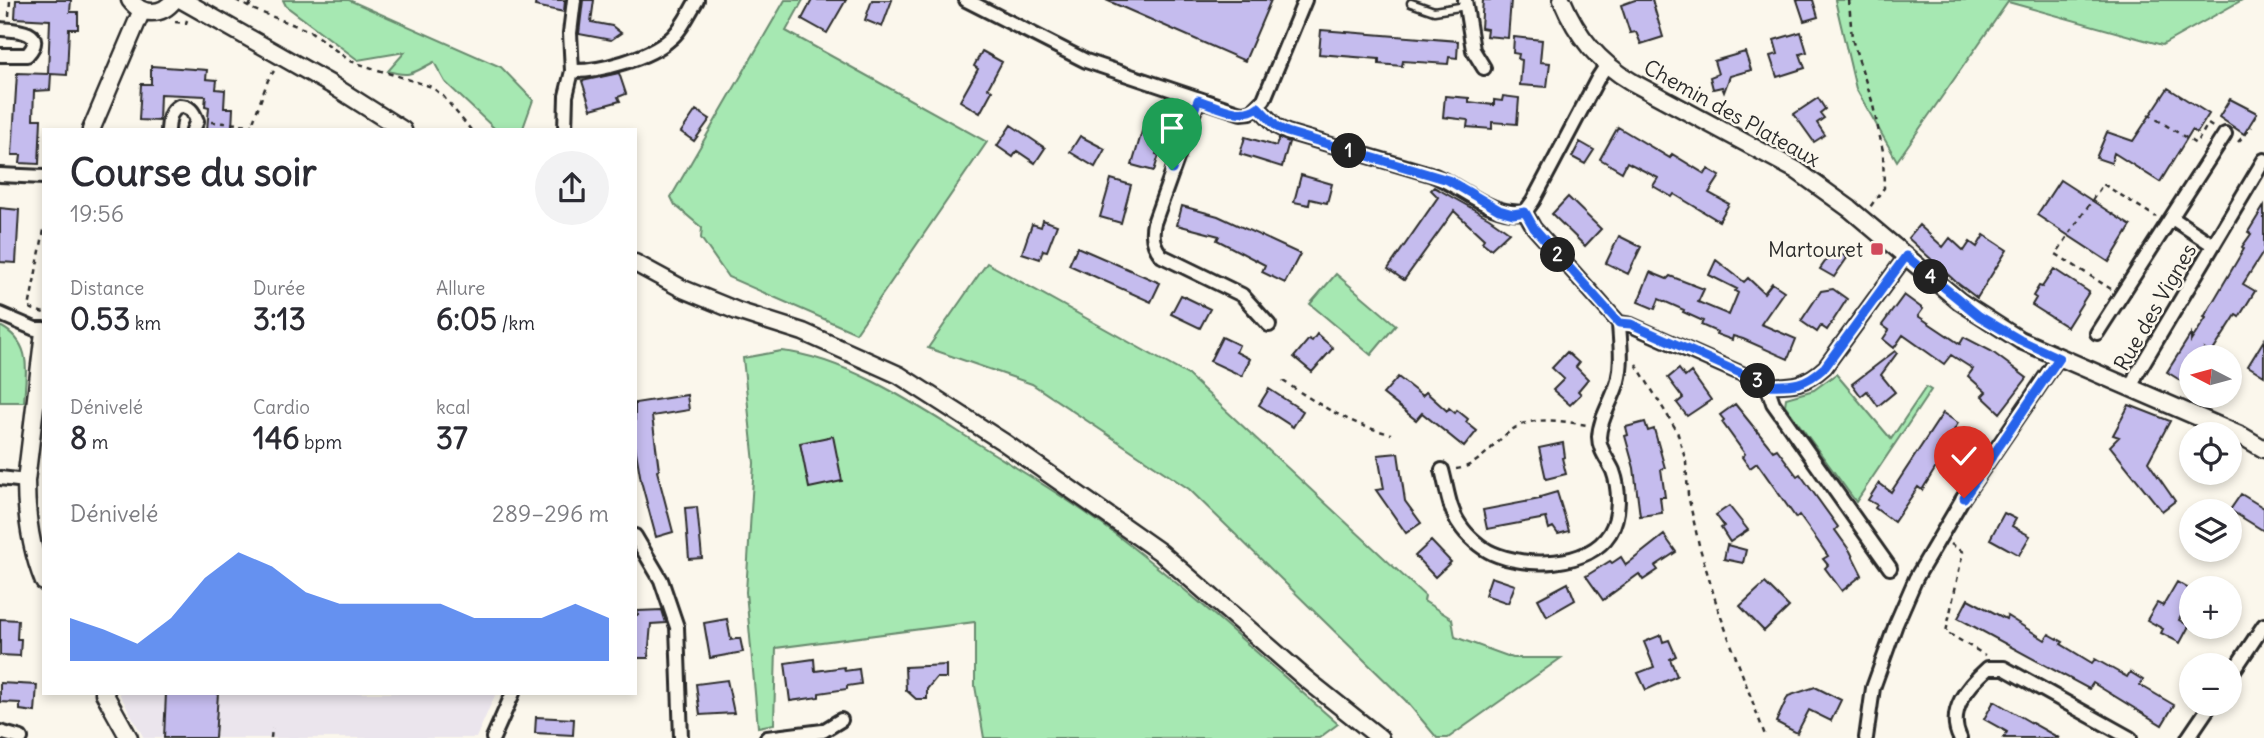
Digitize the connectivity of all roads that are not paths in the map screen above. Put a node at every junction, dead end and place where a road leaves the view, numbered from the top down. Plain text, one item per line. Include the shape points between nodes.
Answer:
1 (174, 0) edge
2 (182, 0) edge
3 (574, 0) edge
4 (697, 0) edge
5 (966, 0) edge
6 (1305, 0) edge
7 (1562, 0) edge
8 (1411, 3) dead end
9 (1465, 3) edge
10 (136, 5) edge
11 (0, 29) edge
12 (0, 55) edge
13 (1606, 66) junction
14 (1484, 68) dead end
15 (572, 71) junction
16 (1198, 100) junction
17 (1258, 107) junction
18 (195, 125) edge
19 (92, 128) edge
20 (168, 128) edge
21 (399, 128) edge
22 (565, 128) edge
23 (2225, 134) road end
24 (2264, 160) edge
25 (0, 175) edge
26 (42, 177) edge
27 (1525, 212) junction
28 (2169, 221) junction
29 (2214, 245) junction
30 (1906, 256) junction
31 (637, 264) edge
32 (0, 314) edge
33 (1619, 323) junction
34 (1269, 325) dead end
35 (42, 331) edge
36 (2097, 333) dead end
37 (42, 350) edge
38 (2059, 358) junction
39 (1767, 385) junction
40 (2131, 388) junction
41 (2264, 449) edge
42 (1442, 470) road end
43 (0, 478) edge
44 (26, 481) junction
45 (637, 539) edge
46 (1890, 568) dead end
47 (42, 575) edge
48 (2264, 625) edge
49 (2242, 659) edge
50 (105, 695) edge
51 (512, 695) edge
52 (2203, 716) edge
53 (841, 720) dead end
54 (0, 732) edge
55 (21, 738) edge
56 (128, 738) edge
57 (493, 738) edge
58 (681, 738) edge
59 (767, 738) edge
60 (1380, 738) edge
61 (1866, 738) edge
62 (1960, 738) edge
63 (2130, 738) edge
64 (2188, 738) edge

1 - 10 street via 157,12
2 - 21 street
3 - 15 street
4 - 15 street via 672,38 660,47 613,65
5 - 16 street via 1086,61
6 - 17 street
7 - 13 street, Chemin des Plateaux via 1584,41
8 - 9 lane via 1434,11
9 - 14 street via 1473,50
10 - 19 street
11 - 12 street via 25,30 33,44 27,55
13 - 27 street
13 - 30 street, Chemin des Plateaux via 1796,170
15 - 22 street
16 - 17 street via 1241,113
16 - 34 street via 1154,223 1156,249 1242,295
17 - 27 street via 1287,132 1448,180 1499,210
18 - 20 street via 190,109 179,106 172,110
23 - 28 street, Rue des Vignes
24 - 29 street, Rue des Vignes
25 - 26 street
27 - 33 street
28 - 29 street, Rue des Vignes
28 - 36 street, Rue des Vignes
29 - 40 street, Rue des Vignes
30 - 38 street, Chemin des Plateaux via 1979,316
30 - 39 street via 1811,380 1790,386
31 - 60 street via 683,289 803,332 899,375 1160,552
32 - 35 street
33 - 39 street via 1631,324
33 - 42 street via 1618,383 1601,427 1600,444 1616,484 1616,517 1601,545 1566,560 1542,562 1490,552 1459,525
37 - 44 street
38 - 40 street, Chemin des Plateaux
38 - 61 street via 1916,578 1874,688
39 - 46 street via 1773,403
40 - 41 street, Chemin des Plateaux
43 - 44 street
44 - 47 street via 29,530
45 - 58 street via 661,580 677,627
48 - 49 street
50 - 56 street
51 - 57 street
52 - 64 street
53 - 59 street via 822,731
54 - 55 street
62 - 63 street via 1958,707 1969,685 1989,668 2004,668

